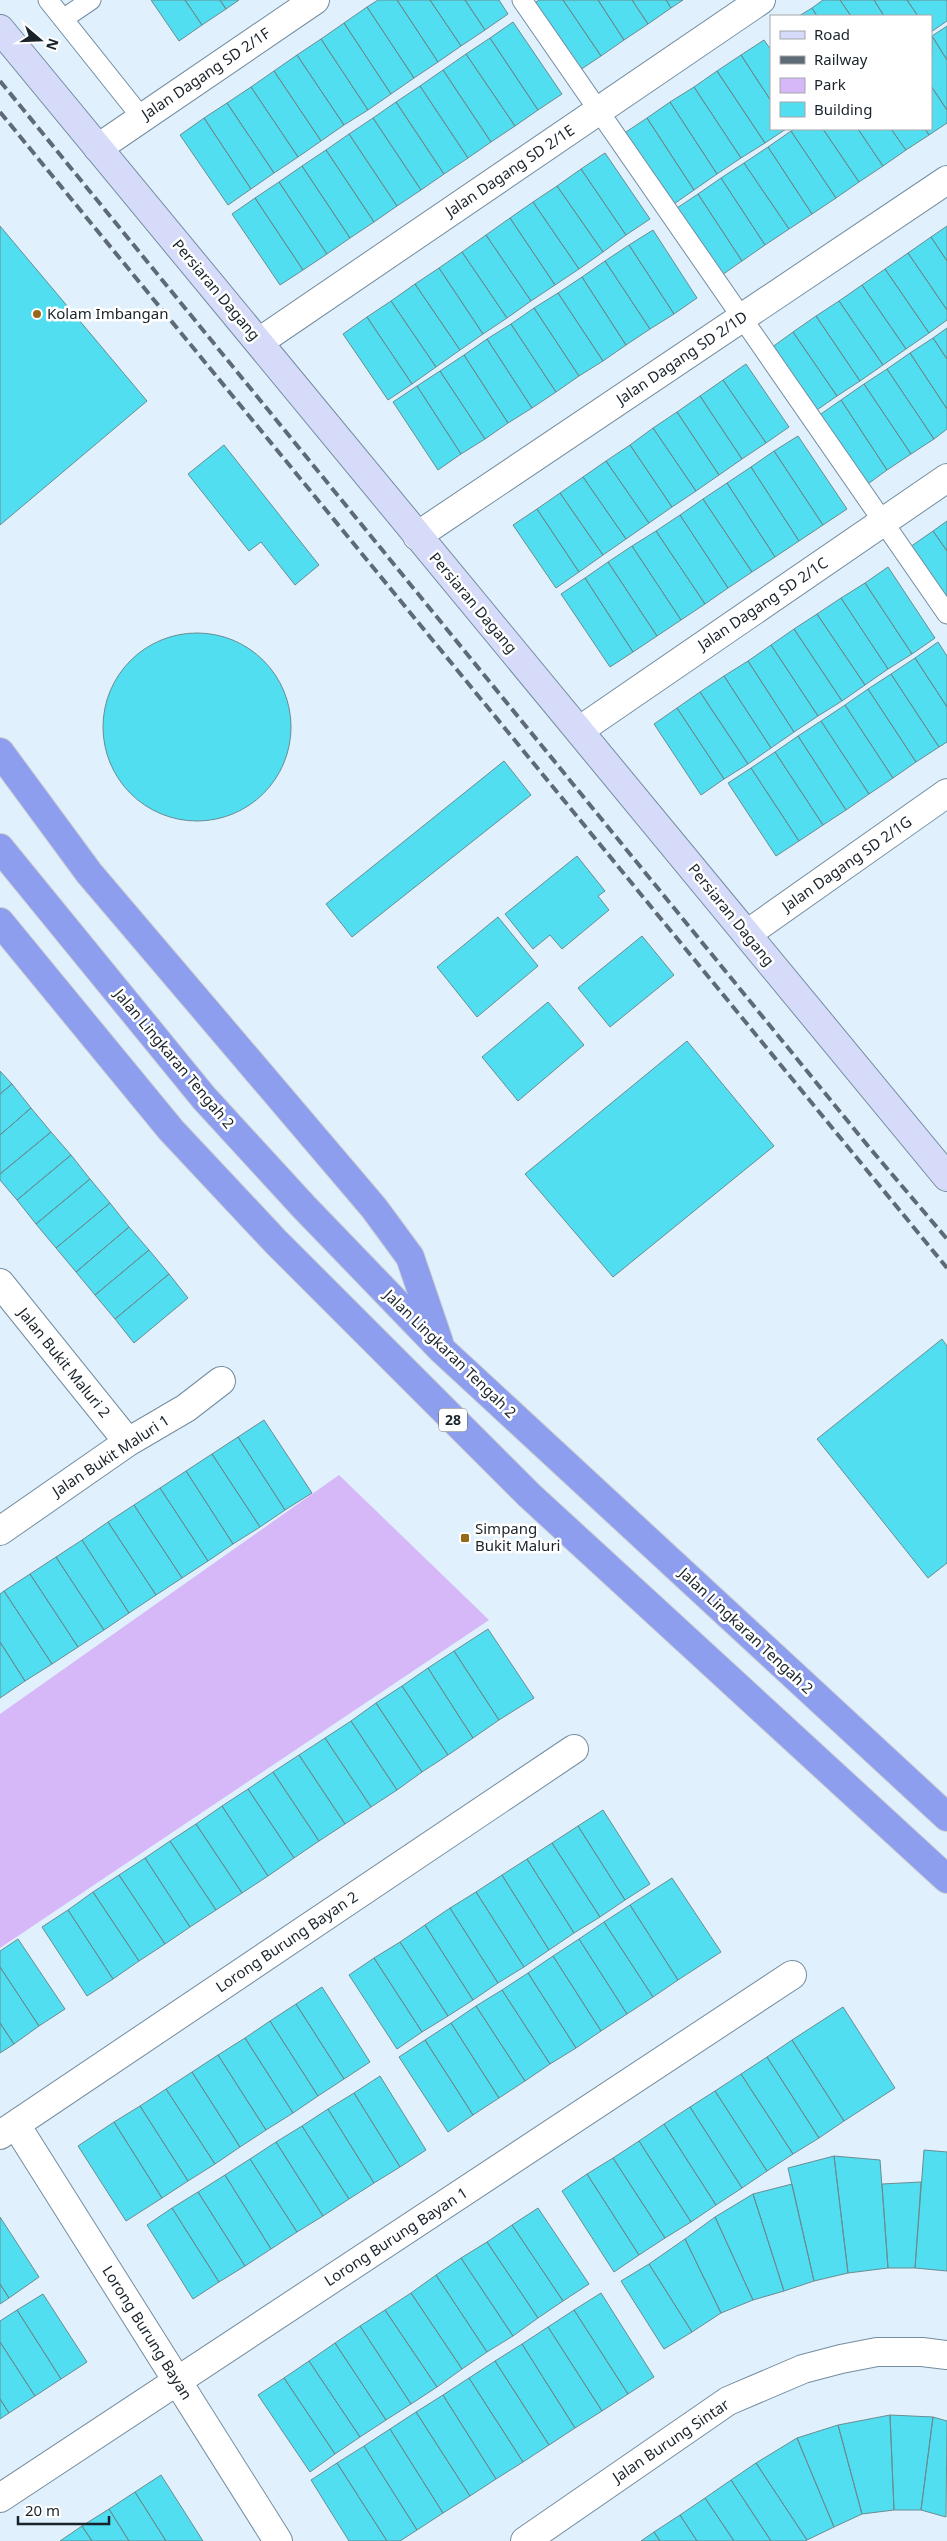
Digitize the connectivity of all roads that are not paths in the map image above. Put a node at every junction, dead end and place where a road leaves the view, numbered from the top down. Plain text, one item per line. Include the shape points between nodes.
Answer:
1 (48, 0) edge
2 (91, 0) edge
3 (315, 0) edge
4 (522, 0) edge
5 (761, 0) edge
6 (64, 20) junction
7 (0, 29) edge
8 (599, 111) junction
9 (142, 118) junction
10 (98, 148) junction
11 (947, 180) edge
12 (742, 318) junction
13 (260, 342) junction
14 (947, 478) edge
15 (883, 522) junction
16 (417, 536) junction
17 (947, 614) edge
18 (580, 730) junction
19 (0, 752) edge
20 (947, 793) edge
21 (0, 848) edge
22 (0, 922) edge
23 (747, 934) junction
24 (947, 1177) edge
25 (0, 1283) edge
26 (442, 1350) junction
27 (221, 1381) dead end
28 (128, 1442) junction
29 (0, 1531) edge
30 (574, 1749) dead end
31 (947, 1817) edge
32 (947, 1880) edge
33 (792, 1975) dead end
34 (8, 2130) edge
35 (947, 2355) edge
36 (177, 2381) junction
37 (0, 2498) edge
38 (539, 2537) edge
39 (278, 2541) edge

1 - 6 lane
2 - 6 lane
3 - 9 street, Jalan Dagang SD 2/1F
4 - 8 lane
5 - 8 street, Jalan Dagang SD 2/1E
6 - 9 lane
7 - 10 main road, Persiaran Dagang
8 - 12 lane
8 - 13 street, Jalan Dagang SD 2/1E
9 - 10 street, Jalan Dagang SD 2/1F
10 - 13 main road, Persiaran Dagang
11 - 12 street, Jalan Dagang SD 2/1D
12 - 15 lane
12 - 16 street, Jalan Dagang SD 2/1D
13 - 16 main road, Persiaran Dagang
14 - 15 street, Jalan Dagang SD 2/1C
15 - 17 lane
15 - 18 street, Jalan Dagang SD 2/1C
16 - 18 main road, Persiaran Dagang
18 - 23 main road, Persiaran Dagang
19 - 26 highway via 88,873 374,1208 410,1258
20 - 23 street, Jalan Dagang SD 2/1G
21 - 26 highway, Jalan Lingkaran Tengah 2 via 204,1098
22 - 32 highway, 28 via 171,1130 276,1242 528,1495
23 - 24 main road, Persiaran Dagang
25 - 28 street, Jalan Bukit Maluri 2
26 - 31 highway, Jalan Lingkaran Tengah 2
27 - 28 street, Jalan Bukit Maluri 1 via 186,1408
28 - 29 street, Jalan Bukit Maluri 1
30 - 34 street, Lorong Burung Bayan 2
33 - 36 street, Lorong Burung Bayan 1
34 - 36 street, Lorong Burung Bayan
35 - 38 street, Jalan Burung Sintar via 877,2352 841,2359 789,2375 728,2401
36 - 37 street, Lorong Burung Bayan 1
36 - 39 street, Lorong Burung Bayan

